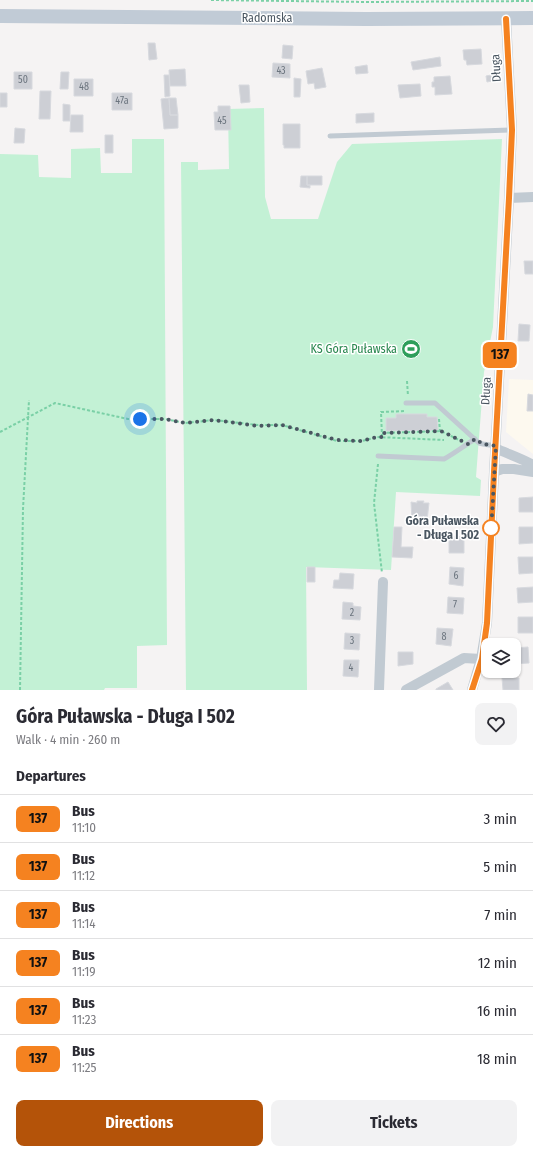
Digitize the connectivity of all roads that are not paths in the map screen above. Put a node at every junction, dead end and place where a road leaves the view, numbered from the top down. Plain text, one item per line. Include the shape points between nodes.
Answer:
1 (0, 16) edge
2 (533, 18) edge
3 (506, 19) junction
4 (512, 130) junction
5 (330, 136) dead end
6 (533, 197) edge
7 (509, 198) junction
8 (406, 404) dead end
9 (475, 439) junction
10 (496, 447) junction
11 (378, 456) road end
12 (533, 465) edge
13 (494, 472) junction
14 (533, 472) edge
15 (382, 582) road end
16 (485, 638) edge
17 (481, 659) edge
18 (481, 662) edge
19 (379, 690) edge
20 (406, 690) edge
21 (472, 690) edge

1 - 3 main road, Radomska
2 - 3 main road, Radomska
3 - 4 street, Długa
4 - 5 lane
4 - 7 street, Długa
6 - 7 street
7 - 10 street, Długa
8 - 9 lane via 435,403
9 - 10 lane
9 - 11 lane via 444,459
10 - 12 street
10 - 13 street, Długa
13 - 14 street via 514,469
13 - 16 street, Długa
15 - 19 street
17 - 20 street via 464,658
18 - 21 street, Długa

